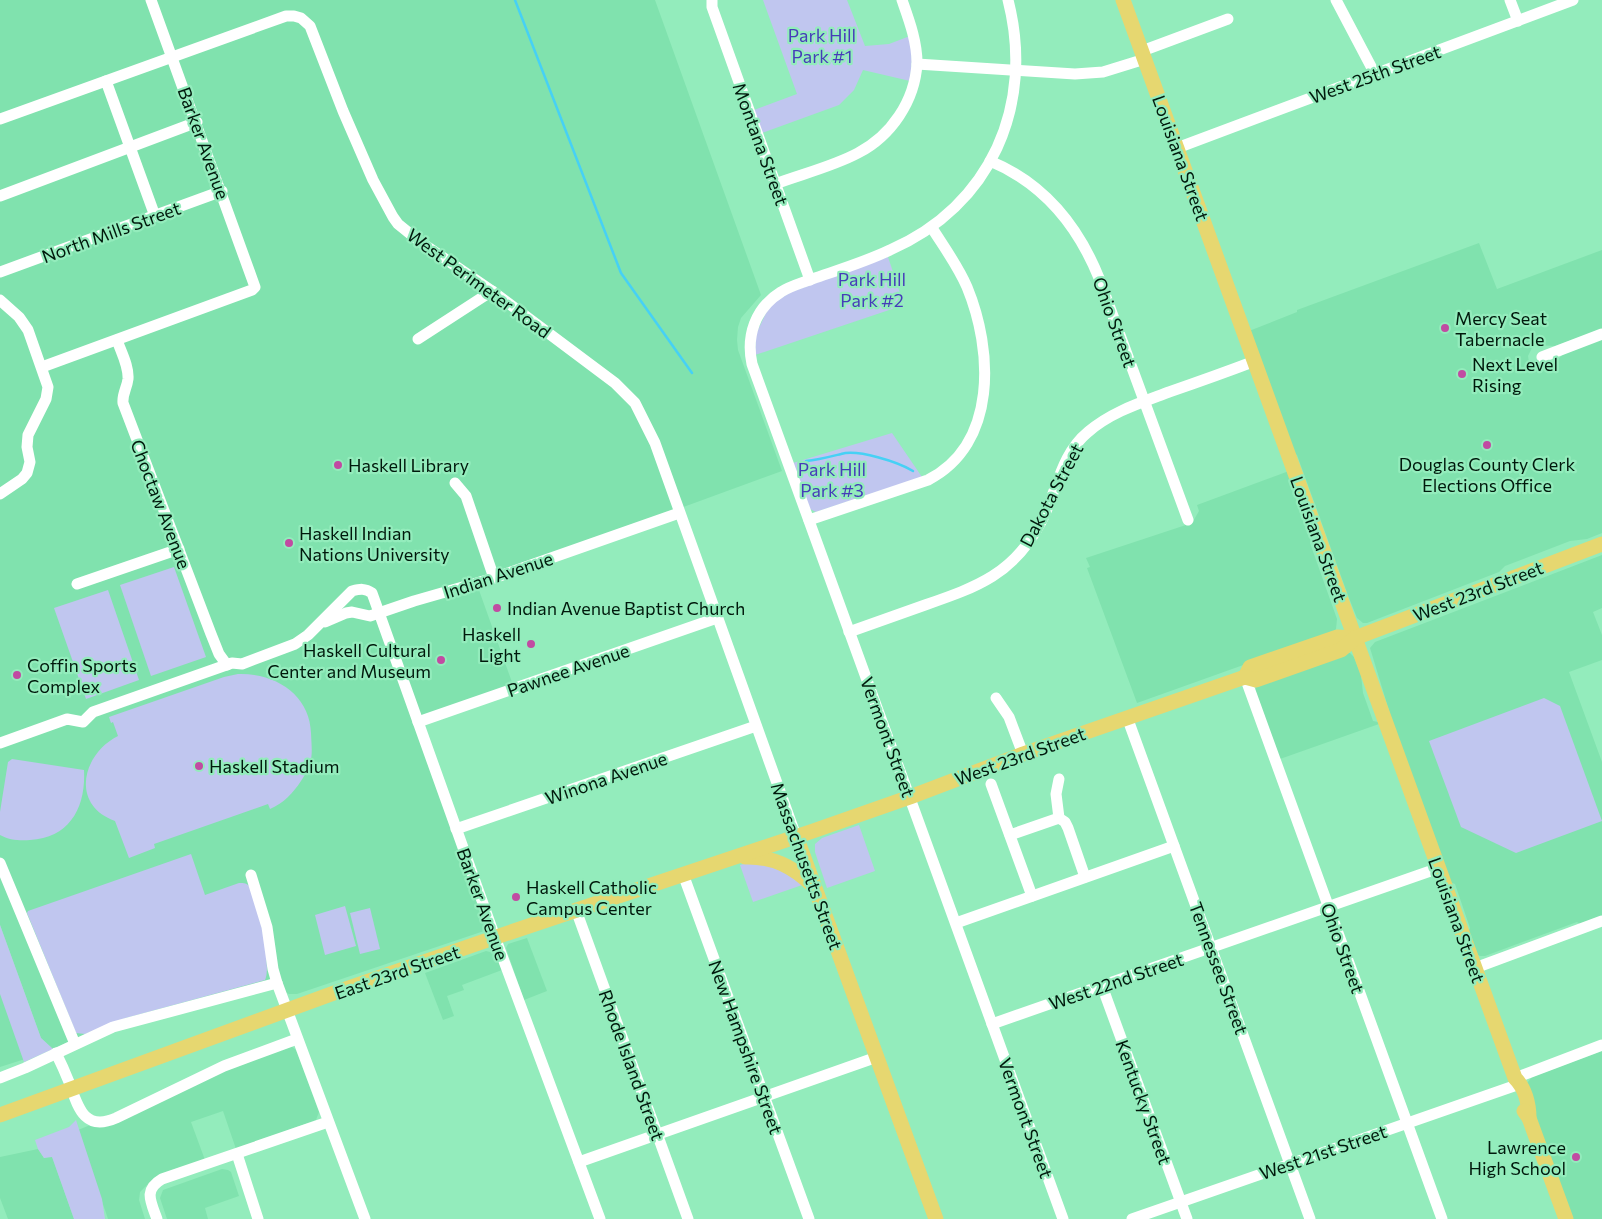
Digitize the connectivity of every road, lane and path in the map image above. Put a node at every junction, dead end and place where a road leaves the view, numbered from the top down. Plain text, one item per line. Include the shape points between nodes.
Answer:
1 (151, 0) edge
2 (902, 0) edge
3 (1008, 0) edge
4 (1123, 0) edge
5 (1336, 0) edge
6 (1510, 0) edge
7 (1574, 0) edge
8 (711, 2) edge
9 (1228, 19) dead end
10 (1518, 21) junction
11 (1143, 55) junction
12 (172, 57) junction
13 (917, 64) junction
14 (1017, 70) junction
15 (1376, 74) junction
16 (106, 80) junction
17 (0, 119) edge
18 (197, 122) junction
19 (130, 147) junction
20 (1177, 148) junction
21 (990, 161) junction
22 (775, 184) junction
23 (222, 192) junction
24 (0, 196) edge
25 (155, 216) junction
26 (932, 228) junction
27 (0, 272) edge
28 (810, 280) junction
29 (492, 291) junction
30 (0, 300) edge
31 (1602, 334) edge
32 (418, 338) dead end
33 (117, 340) junction
34 (1542, 357) dead end
35 (1255, 361) junction
36 (42, 367) junction
37 (1144, 401) junction
38 (455, 483) dead end
39 (0, 494) edge
40 (679, 513) junction
41 (809, 520) junction
42 (1188, 520) dead end
43 (1602, 544) edge
44 (178, 549) junction
45 (494, 578) junction
46 (77, 584) dead end
47 (367, 590) joint
48 (379, 613) junction
49 (717, 618) junction
50 (317, 626) junction
51 (850, 632) junction
52 (1355, 638) junction
53 (226, 665) junction
54 (1244, 677) junction
55 (996, 698) dead end
56 (1128, 717) junction
57 (418, 722) junction
58 (756, 726) junction
59 (0, 743) edge
60 (1023, 754) junction
61 (1059, 779) dead end
62 (991, 784) dead end
63 (910, 797) junction
64 (1059, 818) junction
65 (456, 829) junction
66 (1010, 835) junction
67 (796, 836) junction
68 (1174, 846) junction
69 (733, 858) junction
70 (0, 863) edge
71 (1439, 868) junction
72 (683, 874) junction
73 (251, 875) dead end
74 (1085, 878) junction
75 (815, 887) junction
76 (1032, 896) junction
77 (1328, 907) junction
78 (576, 910) junction
79 (1602, 921) edge
80 (956, 923) junction
81 (495, 937) junction
82 (1211, 948) junction
83 (1475, 968) junction
84 (276, 983) junction
85 (1102, 986) junction
86 (287, 1011) junction
87 (992, 1024) junction
88 (297, 1039) junction
89 (74, 1044) junction
90 (1602, 1045) edge
91 (56, 1053) junction
92 (877, 1057) junction
93 (0, 1078) edge
94 (1514, 1082) junction
95 (764, 1096) junction
96 (0, 1115) edge
97 (328, 1122) junction
98 (1407, 1123) junction
99 (658, 1134) junction
100 (236, 1154) junction
101 (579, 1162) junction
102 (1290, 1164) junction
103 (1180, 1202) junction
104 (157, 1219) edge
105 (258, 1219) edge
106 (365, 1219) edge
107 (600, 1219) edge
108 (688, 1219) edge
109 (809, 1219) edge
110 (936, 1219) edge
111 (1063, 1219) edge
112 (1132, 1219) edge
113 (1187, 1219) edge
114 (1310, 1219) edge
115 (1442, 1219) edge
116 (1566, 1219) edge

1 - 12 street, Barker Avenue
2 - 13 street via 913,33
3 - 14 street, Vermont Street via 1015,30
4 - 11 main road, Louisiana Street
5 - 15 street
6 - 10 street
7 - 10 street, West 25th Street
8 - 22 street, Montana Street
9 - 11 street
10 - 15 street, West 25th Street
11 - 14 street via 1115,69 1088,74
11 - 20 main road, Louisiana Street
12 - 16 street
12 - 18 street, Barker Avenue
12 - 29 street, West Perimeter Road via 286,16 305,20 318,44 373,180 393,217 419,241
13 - 14 street
13 - 22 street via 907,104 881,138 851,157
14 - 21 street, Vermont Street via 1009,115
15 - 20 street, West 25th Street
16 - 17 street
16 - 19 street
18 - 19 street
18 - 23 street, Barker Avenue
19 - 24 street
19 - 25 street
20 - 35 main road, Louisiana Street
21 - 26 street, Vermont Street via 968,194
21 - 37 street, Ohio Street via 1008,168 1041,192 1081,240 1099,278
22 - 28 street, Montana Street
23 - 25 street, North Mills Street
23 - 33 street, Barker Avenue via 255,287
25 - 27 street, North Mills Street
26 - 28 street, Vermont Street via 889,251
26 - 41 street via 966,285 979,323 984,376 976,428 962,452 942,473
28 - 41 street, Vermont Street via 780,292 765,305 754,323 750,344 752,364
29 - 32 street
29 - 40 street, West Perimeter Road via 626,392 647,425
30 - 36 street via 24,323
31 - 34 street
33 - 36 street
33 - 44 street, Choctaw Avenue via 128,374 123,403
35 - 37 street, Dakota Street
35 - 52 main road, Louisiana Street
36 - 39 street via 48,391 28,434 30,466 25,476
37 - 42 street, Ohio Street
37 - 51 street, Dakota Street via 1110,415 1077,442 1065,462 1043,520 1021,553 998,574 963,592
38 - 45 street via 466,496
40 - 45 street, Indian Avenue
40 - 49 street, Massachusetts Street
41 - 51 street, Vermont Street
43 - 52 main road, West 23rd Street
44 - 46 street
44 - 53 street, Choctaw Avenue via 210,634
45 - 48 street, Indian Avenue
47 - 48 street, Barker Avenue via 372,593
47 - 50 street, Indian Avenue via 352,591
48 - 50 street, Indian Avenue via 370,616 346,613
48 - 57 street, Barker Avenue
49 - 57 street, Pawnee Avenue
49 - 58 street, Massachusetts Street
50 - 53 street, Indian Avenue via 288,648 242,664
51 - 63 street, Vermont Street
52 - 54 main road, West 23rd Street via 1337,637 1250,667
52 - 71 main road, Louisiana Street
53 - 59 street, Indian Avenue via 93,712 83,722 67,719
54 - 56 main road, West 23rd Street
54 - 77 street, Ohio Street
55 - 60 street via 1006,710
56 - 60 main road, West 23rd Street
56 - 68 street, Tennessee Street
57 - 65 street, Barker Avenue
58 - 65 street, Winona Avenue
58 - 67 street, Massachusetts Street
60 - 63 main road, West 23rd Street
61 - 64 street via 1056,794
62 - 66 street
63 - 67 main road, West 23rd Street
63 - 80 street, Vermont Street
64 - 66 street
64 - 74 street via 1068,828
65 - 81 street, Barker Avenue
66 - 76 street
67 - 69 main road, East 23rd Street
67 - 75 main road, Massachusetts Street
68 - 74 street
68 - 82 street, Tennessee Street
69 - 72 main road, East 23rd Street
69 - 75 main road via 758,857 784,864
70 - 89 street
71 - 77 street, West 22nd Street
71 - 83 main road, Louisiana Street
72 - 78 main road, East 23rd Street
72 - 95 street, New Hampshire Street
73 - 84 street via 267,927
74 - 76 street
75 - 92 main road, Massachusetts Street
76 - 80 street
77 - 82 street, West 22nd Street
77 - 98 street, Ohio Street
78 - 81 main road, East 23rd Street
78 - 99 street, Rhode Island Street
79 - 83 street
80 - 87 street, Vermont Street
81 - 86 main road, East 23rd Street
81 - 101 street, Barker Avenue
82 - 85 street, West 22nd Street
82 - 102 street, Tennessee Street
83 - 94 main road, Louisiana Street
84 - 86 street
84 - 89 street via 129,1022
85 - 87 street, West 22nd Street
85 - 103 street, Kentucky Street
86 - 88 street
86 - 96 main road, East 23rd Street
87 - 111 street, Vermont Street
88 - 91 street via 232,1063 116,1118 101,1122 86,1118 78,1107
88 - 97 street
89 - 91 street
90 - 94 street, West 21st Street
91 - 93 street
92 - 95 street
92 - 110 main road, Massachusetts Street
94 - 98 street, West 21st Street
94 - 116 main road, Louisiana Street via 1520,1083 1529,1118
95 - 99 street
95 - 109 street, New Hampshire Street
97 - 100 street
97 - 106 street
98 - 102 street, West 21st Street
98 - 115 street, Ohio Street
99 - 101 street
99 - 108 street, Rhode Island Street
100 - 104 street via 162,1179 150,1194
100 - 105 street
101 - 107 street, Barker Avenue
102 - 103 street, West 21st Street
102 - 114 street, Tennessee Street
103 - 112 street, West 21st Street
103 - 113 street, Kentucky Street

